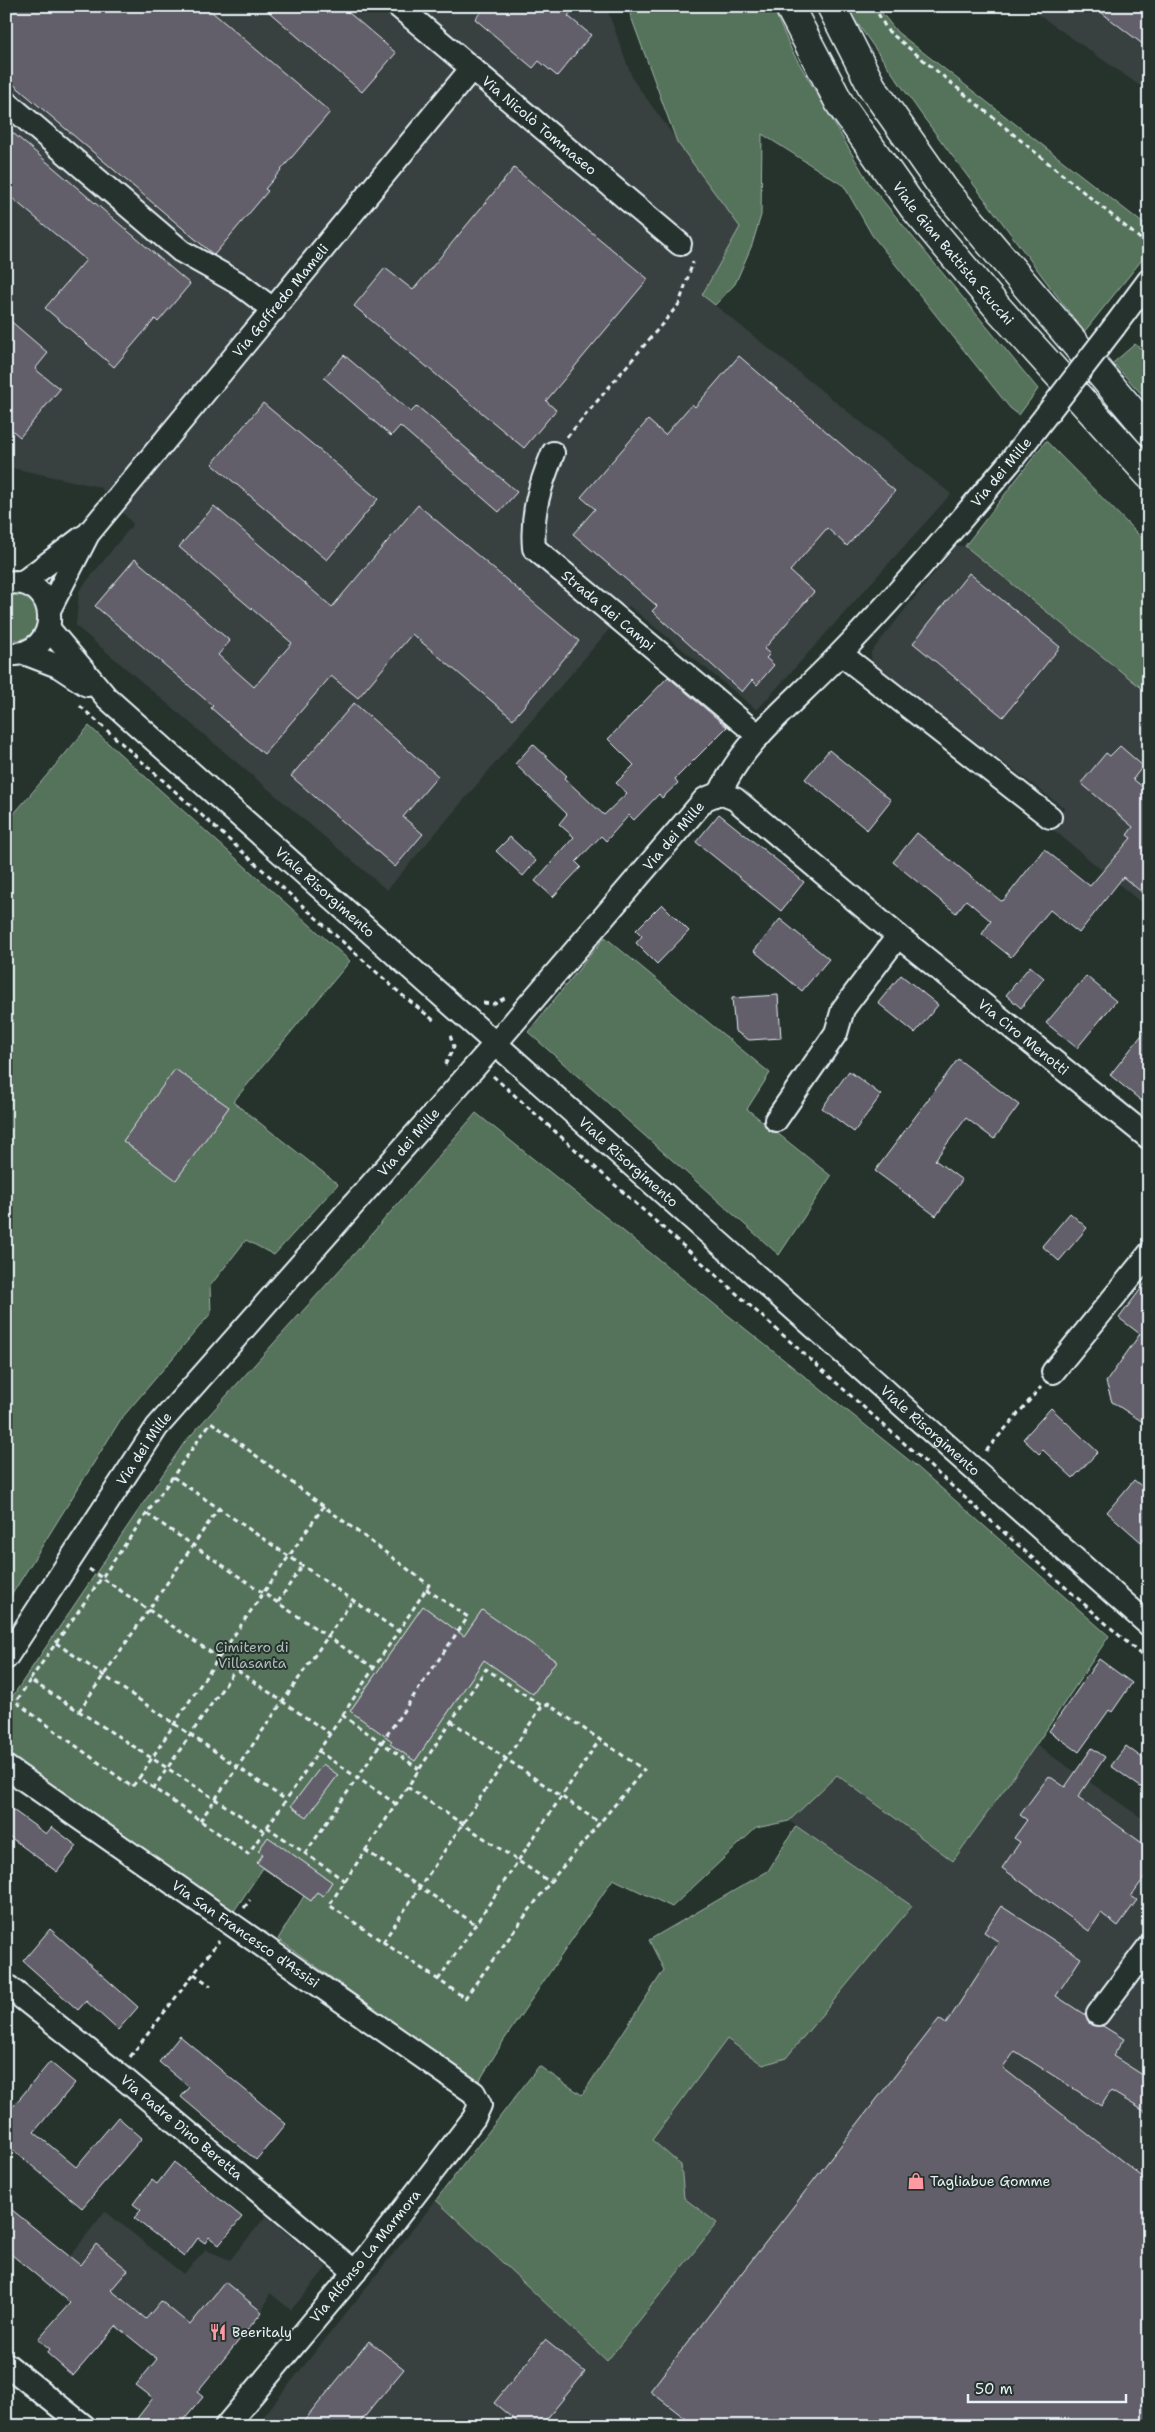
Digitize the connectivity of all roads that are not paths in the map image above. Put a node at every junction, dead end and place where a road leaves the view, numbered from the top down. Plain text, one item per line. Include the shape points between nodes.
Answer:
1 (398, 6) edge
2 (789, 6) edge
3 (831, 6) edge
4 (472, 68) junction
5 (6, 102) edge
6 (680, 244) road end
7 (1149, 280) edge
8 (274, 310) junction
9 (1149, 431) edge
10 (554, 453) road end
11 (1149, 475) edge
12 (88, 534) junction
13 (11, 582) edge
14 (49, 619) junction
15 (11, 654) edge
16 (841, 654) junction
17 (107, 698) junction
18 (759, 736) junction
19 (720, 793) junction
20 (1050, 817) dead end
21 (898, 936) junction
22 (496, 1043) junction
23 (776, 1120) dead end
24 (1149, 1138) edge
25 (1149, 1254) edge
26 (1053, 1372) road end
27 (1149, 1625) edge
28 (6, 1658) edge
29 (6, 1767) edge
30 (1149, 1946) edge
31 (6, 1985) edge
32 (1098, 2014) dead end
33 (480, 2105) joint
34 (355, 2272) junction
35 (6, 2364) edge
36 (84, 2426) edge
37 (226, 2426) edge

1 - 4 street, Via Nicolò Tommaseo
2 - 11 highway, Viale Gian Battista Stucchi via 840,104 913,207 998,308
3 - 9 highway via 872,86 943,188
4 - 6 street, Via Nicolò Tommaseo
4 - 8 street, Via Goffredo Mameli
5 - 8 street via 181,251 238,283
7 - 16 street, Via dei Mille, bridge via 1010,462
8 - 12 street, Via Goffredo Mameli
10 - 18 street, Strada dei Campi via 535,503 534,548
12 - 13 street, Via Goffredo Mameli
12 - 14 street, Via Goffredo Mameli
13 - 14 street, Viale Risorgimento via 40,593
14 - 15 street, Via Goffredo Mameli via 40,644
14 - 17 street, Viale Risorgimento
15 - 17 street, Viale Risorgimento via 58,666
16 - 18 street, Via dei Mille
16 - 20 street
17 - 22 street, Viale Risorgimento
18 - 19 street, Via dei Mille via 729,774
19 - 21 street, Via Ciro Menotti via 736,799
19 - 22 street, Via dei Mille via 704,799
21 - 23 street via 843,1010 836,1033
21 - 24 street, Via Ciro Menotti
22 - 27 street, Viale Risorgimento
22 - 28 street, Via dei Mille via 157,1427
25 - 26 street
29 - 33 street, Via San Francesco d'Assisi via 474,2092
30 - 32 street
31 - 34 street, Via Padre Dino Beretta via 117,2073
33 - 34 street, Via Alfonso La Marmora via 474,2118
34 - 37 street, Via Alfonso La Marmora
35 - 36 street

